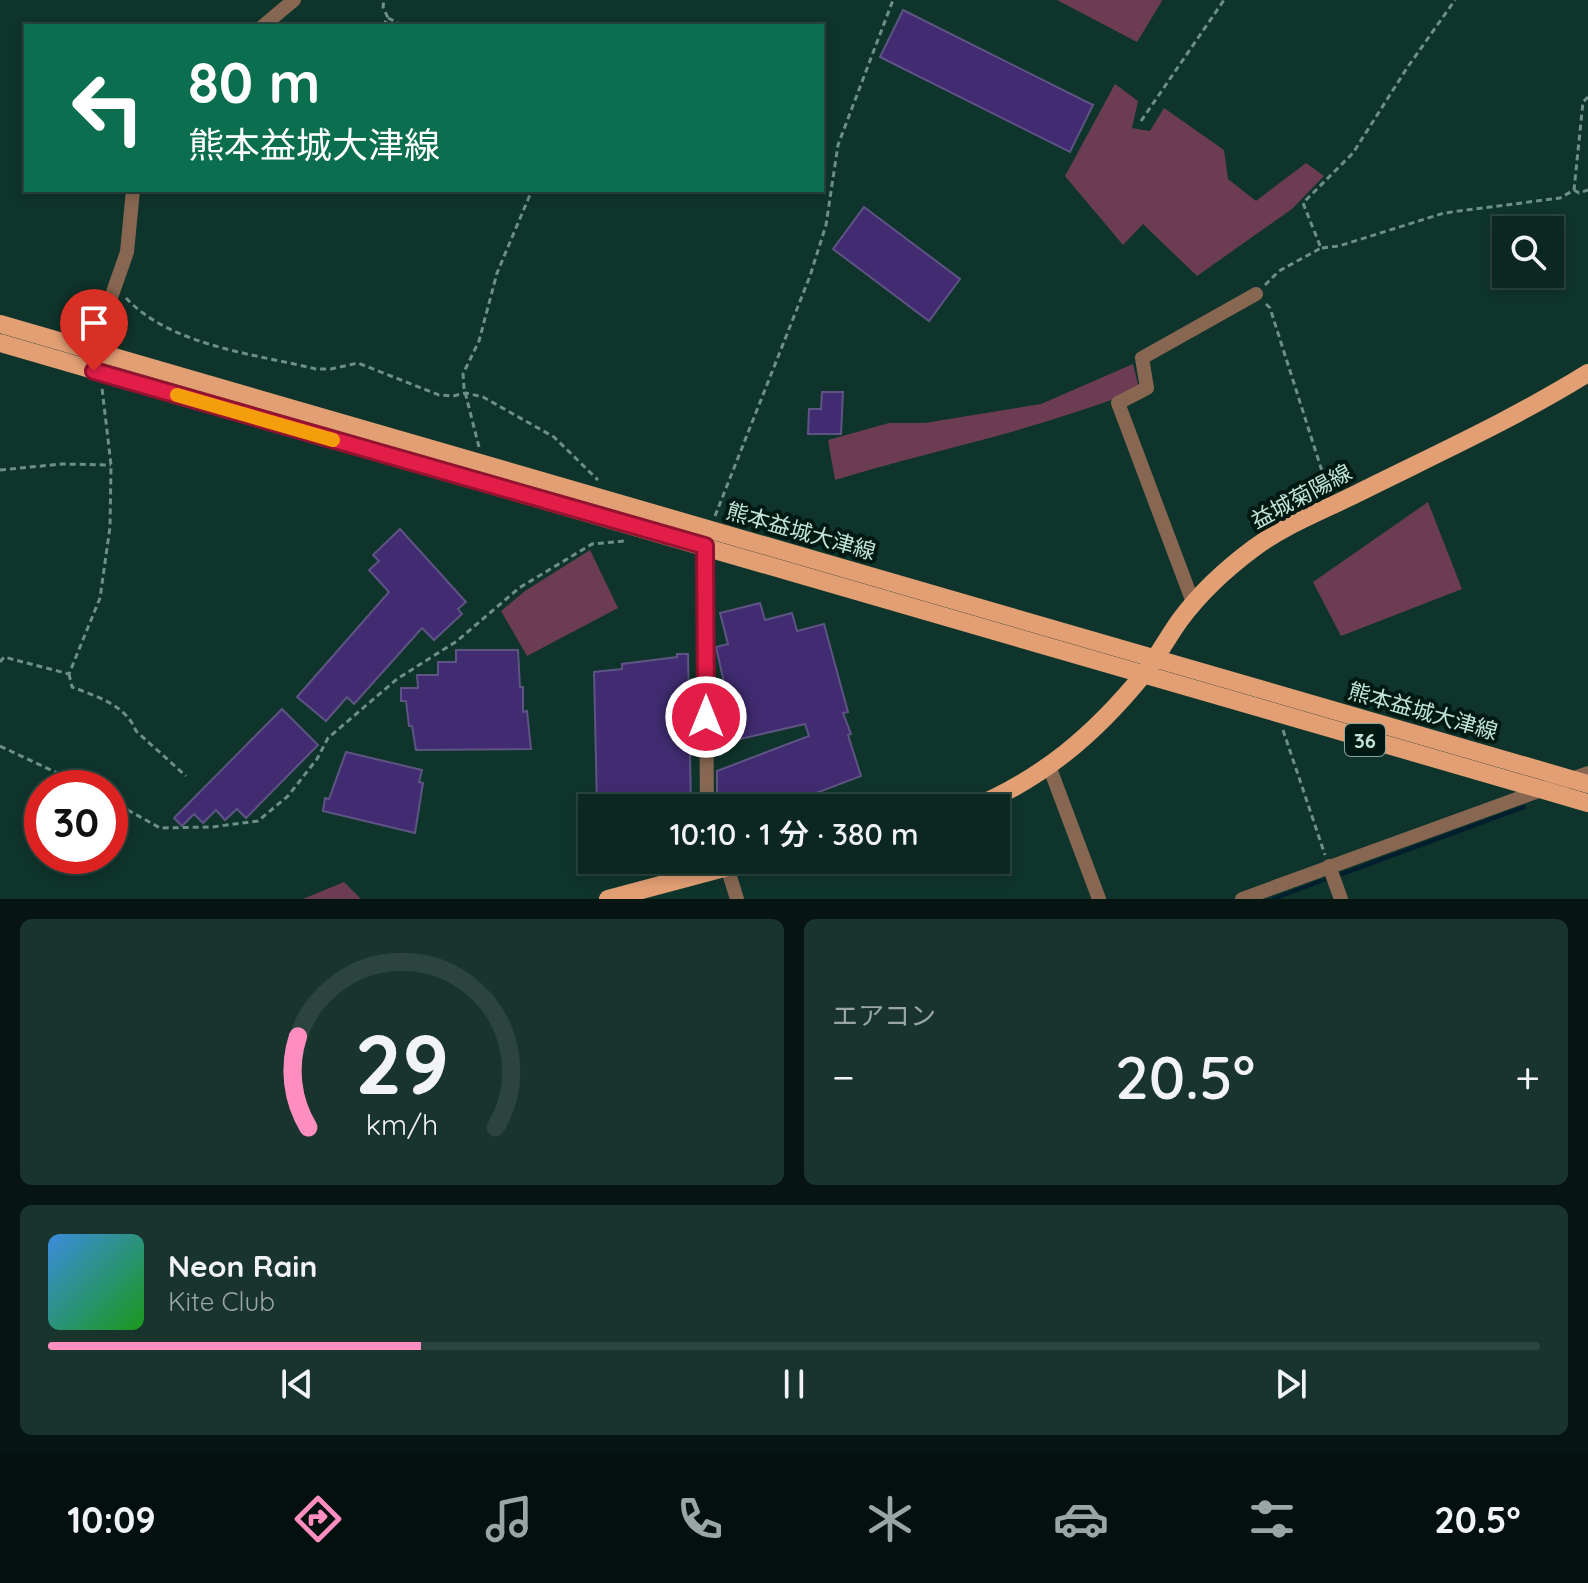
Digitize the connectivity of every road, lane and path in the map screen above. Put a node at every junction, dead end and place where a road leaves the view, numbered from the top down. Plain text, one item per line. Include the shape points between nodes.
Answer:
1 (294, 0) edge
2 (384, 0) edge
3 (893, 0) edge
4 (1224, 0) edge
5 (1455, 0) edge
6 (388, 18) junction
7 (265, 24) edge
8 (384, 24) edge
9 (400, 24) edge
10 (1588, 97) edge
11 (1141, 121) dead end
12 (1574, 190) junction
13 (1588, 190) edge
14 (133, 192) edge
15 (531, 192) edge
16 (1321, 248) junction
17 (115, 287) junction
18 (1256, 294) junction
19 (0, 324) edge
20 (0, 343) edge
21 (96, 352) junction
22 (96, 372) junction
23 (1588, 373) edge
24 (466, 393) junction
25 (480, 462) junction
26 (111, 465) junction
27 (0, 470) edge
28 (602, 484) dead end
29 (1333, 505) junction
30 (707, 537) junction
31 (628, 541) dead end
32 (1194, 605) junction
33 (1155, 659) junction
34 (0, 662) edge
35 (69, 674) junction
36 (1143, 674) junction
37 (1278, 715) junction
38 (0, 746) edge
39 (1049, 766) junction
40 (51, 770) edge
41 (186, 776) dead end
42 (1583, 779) edge
43 (1543, 791) junction
44 (707, 794) edge
45 (1006, 794) edge
46 (1588, 803) edge
47 (128, 810) edge
48 (1329, 866) junction
49 (683, 874) edge
50 (729, 874) edge
51 (608, 899) edge
52 (737, 899) edge
53 (1099, 899) edge
54 (1242, 899) edge
55 (1341, 899) edge

1 - 7 street
2 - 6 path
3 - 30 path via 838,145 826,225 810,276
4 - 11 path
5 - 16 path via 1353,153 1303,203
6 - 8 path
6 - 9 path
10 - 12 path via 1583,102
12 - 13 path
12 - 16 path via 1560,198 1444,213
14 - 17 street via 127,252
15 - 24 path via 463,374
16 - 18 path via 1279,271
17 - 21 street
17 - 24 path via 141,314 177,333 316,369 358,363 439,395
18 - 29 path via 1270,308
18 - 32 street via 1142,358 1147,388 1118,403
19 - 21 main road, 熊本益城大津線 / 36
20 - 22 main road, 熊本益城大津線 / 36
21 - 22 street
21 - 25 main road, 熊本益城大津線 / 36
22 - 26 path
22 - 30 main road, 熊本益城大津線 / 36
23 - 29 main road, 益城菊陽線 via 1543,401
24 - 25 path
24 - 28 path via 483,397 554,437
25 - 30 main road, 熊本益城大津線 / 36
26 - 27 path
26 - 35 path via 110,527 100,598
29 - 32 main road, 益城菊陽線 via 1256,547
30 - 33 main road, 熊本益城大津線 / 36
30 - 36 main road, 熊本益城大津線 / 36
30 - 44 street
31 - 47 path via 592,544 519,588 457,641 397,679 328,738 288,796 258,821 160,828
32 - 33 main road, 益城菊陽線
33 - 36 main road, 益城菊陽線
33 - 42 main road, 熊本益城大津線 / 36
34 - 35 path via 4,657
35 - 41 path via 72,687 107,700
36 - 37 main road, 熊本益城大津線 / 36
36 - 39 main road, 益城菊陽線 via 1091,734
37 - 43 main road, 熊本益城大津線 / 36
37 - 48 path
38 - 40 path
39 - 45 main road, 益城菊陽線
39 - 53 street
42 - 43 street
43 - 46 main road, 熊本益城大津線 / 36
43 - 48 street
48 - 54 street
48 - 55 street
49 - 51 main road
50 - 52 street

